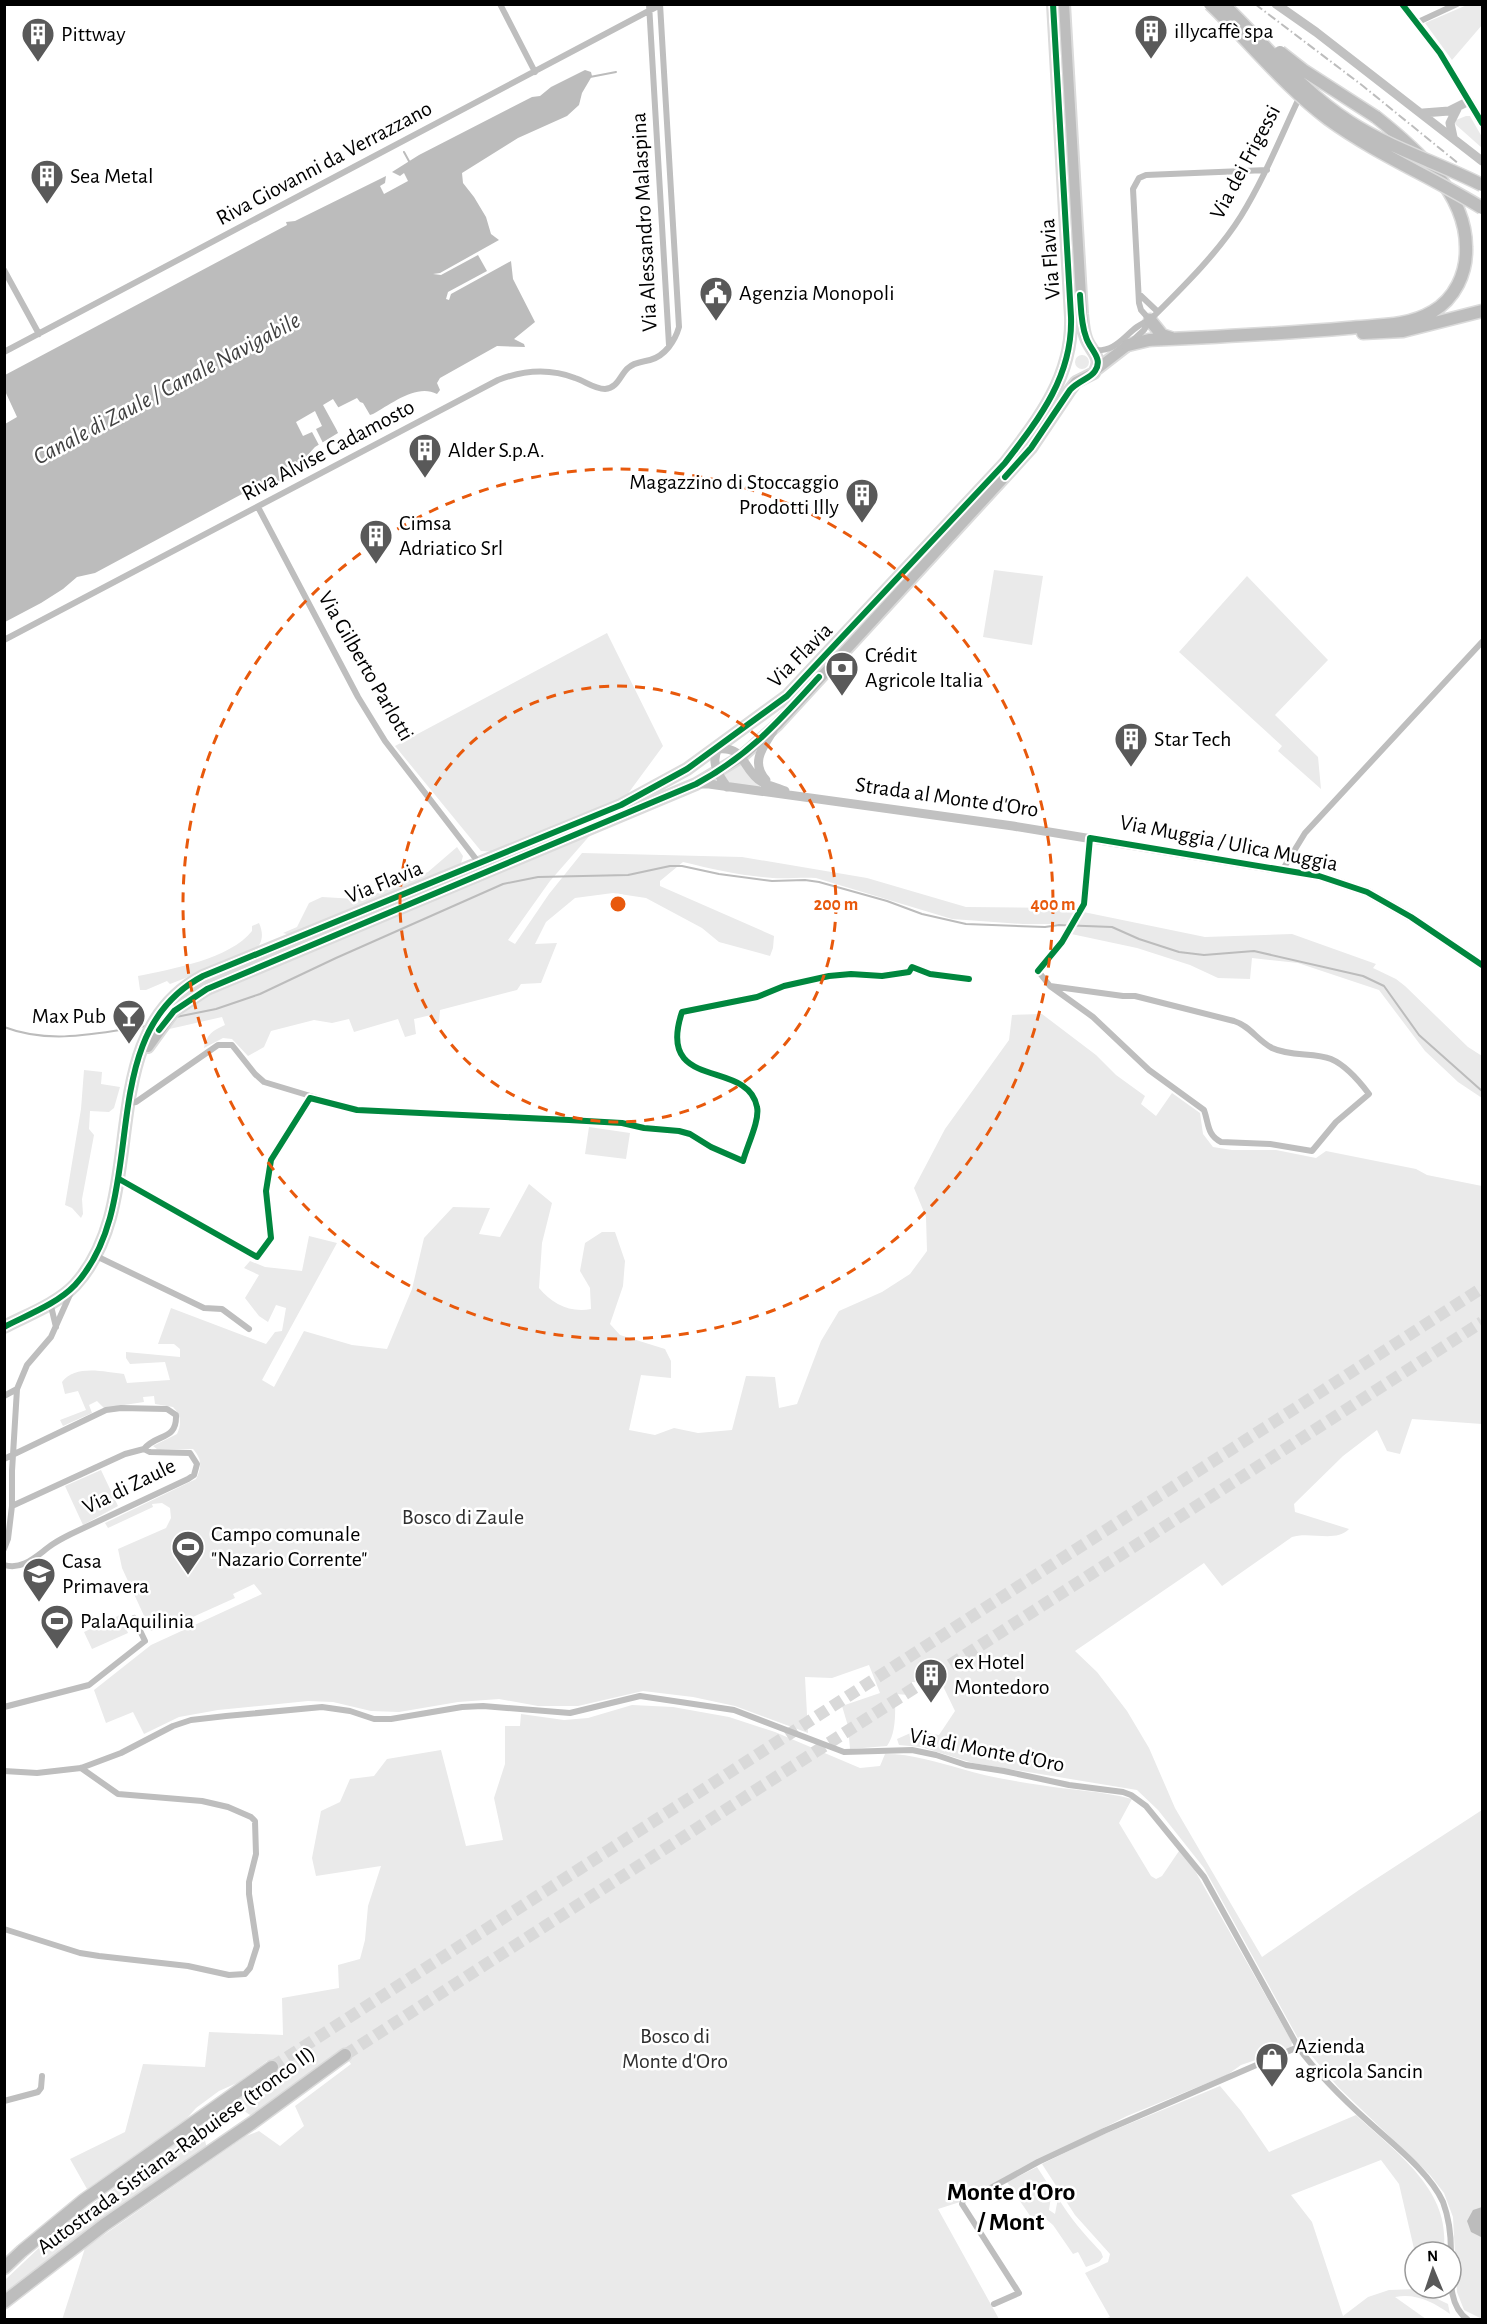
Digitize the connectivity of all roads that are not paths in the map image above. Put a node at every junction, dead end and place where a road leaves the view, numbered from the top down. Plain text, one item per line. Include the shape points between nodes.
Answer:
1 (500, 4) edge
2 (1053, 4) edge
3 (1064, 4) edge
4 (1210, 4) edge
5 (1224, 4) edge
6 (1276, 4) edge
7 (1286, 4) edge
8 (1402, 4) edge
9 (1456, 4) edge
10 (660, 5) edge
11 (649, 8) edge
12 (1416, 23) junction
13 (1316, 32) junction
14 (1313, 68) dead end
15 (535, 72) junction
16 (1469, 101) junction
17 (1457, 109) junction
18 (1423, 113) junction
19 (1482, 123) edge
20 (1453, 138) junction
21 (1482, 161) edge
22 (1267, 170) junction
23 (1482, 185) edge
24 (1482, 208) edge
25 (4, 270) edge
26 (1139, 293) junction
27 (1482, 311) edge
28 (1154, 316) junction
29 (1369, 330) junction
30 (39, 334) junction
31 (1175, 339) junction
32 (1128, 345) junction
33 (669, 346) junction
34 (1093, 350) junction
35 (4, 352) edge
36 (1067, 358) junction
37 (1097, 369) junction
38 (1082, 378) junction
39 (258, 507) junction
40 (4, 640) edge
41 (1482, 642) edge
42 (777, 725) junction
43 (717, 749) junction
44 (741, 757) junction
45 (718, 772) junction
46 (696, 784) junction
47 (771, 786) junction
48 (727, 787) junction
49 (799, 795) junction
50 (1090, 838) junction
51 (479, 863) junction
52 (1283, 869) junction
53 (1482, 965) edge
54 (1050, 986) junction
55 (136, 1068) junction
56 (310, 1098) junction
57 (129, 1102) junction
58 (622, 1123) dead end
59 (119, 1179) junction
60 (94, 1255) junction
61 (74, 1286) junction
62 (50, 1302) junction
63 (4, 1327) edge
64 (56, 1328) junction
65 (249, 1329) dead end
66 (17, 1389) junction
67 (4, 1396) edge
68 (144, 1449) junction
69 (12, 1455) junction
70 (4, 1459) edge
71 (12, 1506) junction
72 (4, 1549) edge
73 (4, 1565) edge
74 (134, 1618) dead end
75 (4, 1707) edge
76 (81, 1768) junction
77 (4, 1771) edge
78 (4, 1929) edge
79 (1298, 2047) junction
80 (345, 2055) tunnel mouth
81 (272, 2067) tunnel mouth
82 (42, 2076) dead end
83 (4, 2101) edge
84 (1450, 2240) edge
85 (4, 2268) edge
86 (1454, 2300) edge
87 (4, 2302) edge
88 (994, 2304) dead end
89 (1468, 2319) edge

1 - 15 street
2 - 36 main road, Via Flavia via 1071,317
3 - 34 main road, Via Flavia via 1082,314 1086,339
4 - 24 highway, bridge via 1289,85 1329,119
5 - 23 highway, bridge via 1296,78 1350,122
5 - 29 highway, bridge via 1289,60 1405,140 1456,207 1467,250 1464,270 1452,295 1434,311 1417,319
6 - 13 street
7 - 13 street
8 - 12 street
9 - 12 street
10 - 11 street, Riva Giovanni da Verrazzano
10 - 33 street, Via Alessandro Malaspina via 679,327
11 - 15 street, Riva Giovanni da Verrazzano
11 - 33 street, Via Alessandro Malaspina
12 - 16 street
13 - 18 street
14 - 22 street, Via dei Frigessi
15 - 30 street, Riva Giovanni da Verrazzano
16 - 17 street
16 - 19 street
17 - 18 street
17 - 20 street via 1450,123
18 - 20 street
20 - 21 street
22 - 26 street via 1139,178 1133,189
22 - 28 street, Via dei Frigessi via 1224,241
25 - 30 street
26 - 28 street
26 - 28 street via 1141,310
27 - 29 highway via 1403,331
28 - 31 highway via 1162,335
28 - 32 street, Via dei Frigessi
28 - 34 street, Via dei Frigessi via 1114,347
29 - 31 highway
30 - 35 street, Riva Giovanni da Verrazzano
31 - 32 highway
32 - 37 main road
33 - 39 street, Riva Alvise Cadamosto via 659,356 630,366 615,386 607,389 548,371 524,372 498,380
34 - 36 main road via 1077,347
34 - 37 main road, Via Flavia via 1098,359
36 - 38 main road via 1072,375
36 - 43 main road, Via Flavia via 1046,406 1005,462 787,696
37 - 38 main road, Via Flavia
38 - 42 main road, Via Flavia via 1031,448
39 - 40 street, Riva Alvise Cadamosto
39 - 51 street, Via Gilberto Parlotti via 385,741
41 - 52 street via 1305,833
42 - 44 main road, Via Flavia
42 - 47 street via 758,755 762,776
43 - 44 street via 728,748
43 - 45 street via 714,754
43 - 51 main road, Via Flavia via 640,796
44 - 45 main road, Via Flavia
44 - 47 street, Strada al Monte d'Oro via 761,781
45 - 46 main road, Via Flavia
45 - 48 street
46 - 48 street, Strada al Monte d'Oro
46 - 55 main road, Via Flavia via 207,988 168,1018
47 - 49 street, Strada al Monte d'Oro
48 - 49 street, Strada al Monte d'Oro
49 - 50 street, Strada al Monte d'Oro
50 - 52 street, Via Muggia / Ulica Muggia
50 - 54 street via 1084,904 1038,971
51 - 55 main road, Via Flavia via 203,976 175,995 153,1022
52 - 53 street, Via Muggia / Ulica Muggia via 1367,892
54 - 54 street via 1093,1017 1149,1070 1204,1110 1210,1134 1221,1142 1312,1151 1369,1094 1331,1059 1277,1050 1245,1024 1135,996
55 - 57 main road
56 - 57 street via 264,1082 232,1045 224,1044 136,1102
56 - 58 street via 357,1110
56 - 59 street via 271,1160 266,1191 271,1238 257,1257
57 - 59 main road
59 - 60 main road
60 - 61 main road
60 - 65 street via 204,1308 222,1309
61 - 62 main road
61 - 64 street
62 - 63 main road
62 - 64 street
64 - 66 street via 27,1365
66 - 67 street
66 - 69 street
68 - 69 street, Via di Zaule via 176,1428 173,1411 106,1410
68 - 71 street, Via di Zaule
68 - 73 street, Via di Zaule via 190,1453 195,1457 196,1470 188,1479 54,1543 32,1560 18,1566
69 - 70 street, Via di Zaule
69 - 71 street
71 - 72 street
74 - 75 street via 145,1641 97,1680
76 - 77 street, Via di Monte d'Oro via 37,1773
76 - 78 street via 118,1794 202,1801 251,1816 255,1821 256,1854 249,1882 250,1910 257,1946 250,1968 238,1976 90,1955
76 - 79 street, Via di Monte d'Oro via 191,1720 322,1707 374,1719 483,1706 570,1713 640,1696 734,1710 844,1752 912,1750 966,1766 1112,1789 1131,1795 1150,1810 1204,1877
79 - 84 street, Via di Monte d'Oro via 1334,2090 1433,2186 1448,2217
79 - 88 street via 1106,2130 964,2198 962,2204 1019,2293
80 - 87 highway, Autostrada Sistiana-Rabuiese (tronco II) via 104,2225
81 - 85 highway, Autostrada Sistiana-Rabuiese (tronco II) via 84,2200
82 - 83 street via 38,2092
86 - 89 street, Via di Monte d'Oro via 1458,2311

